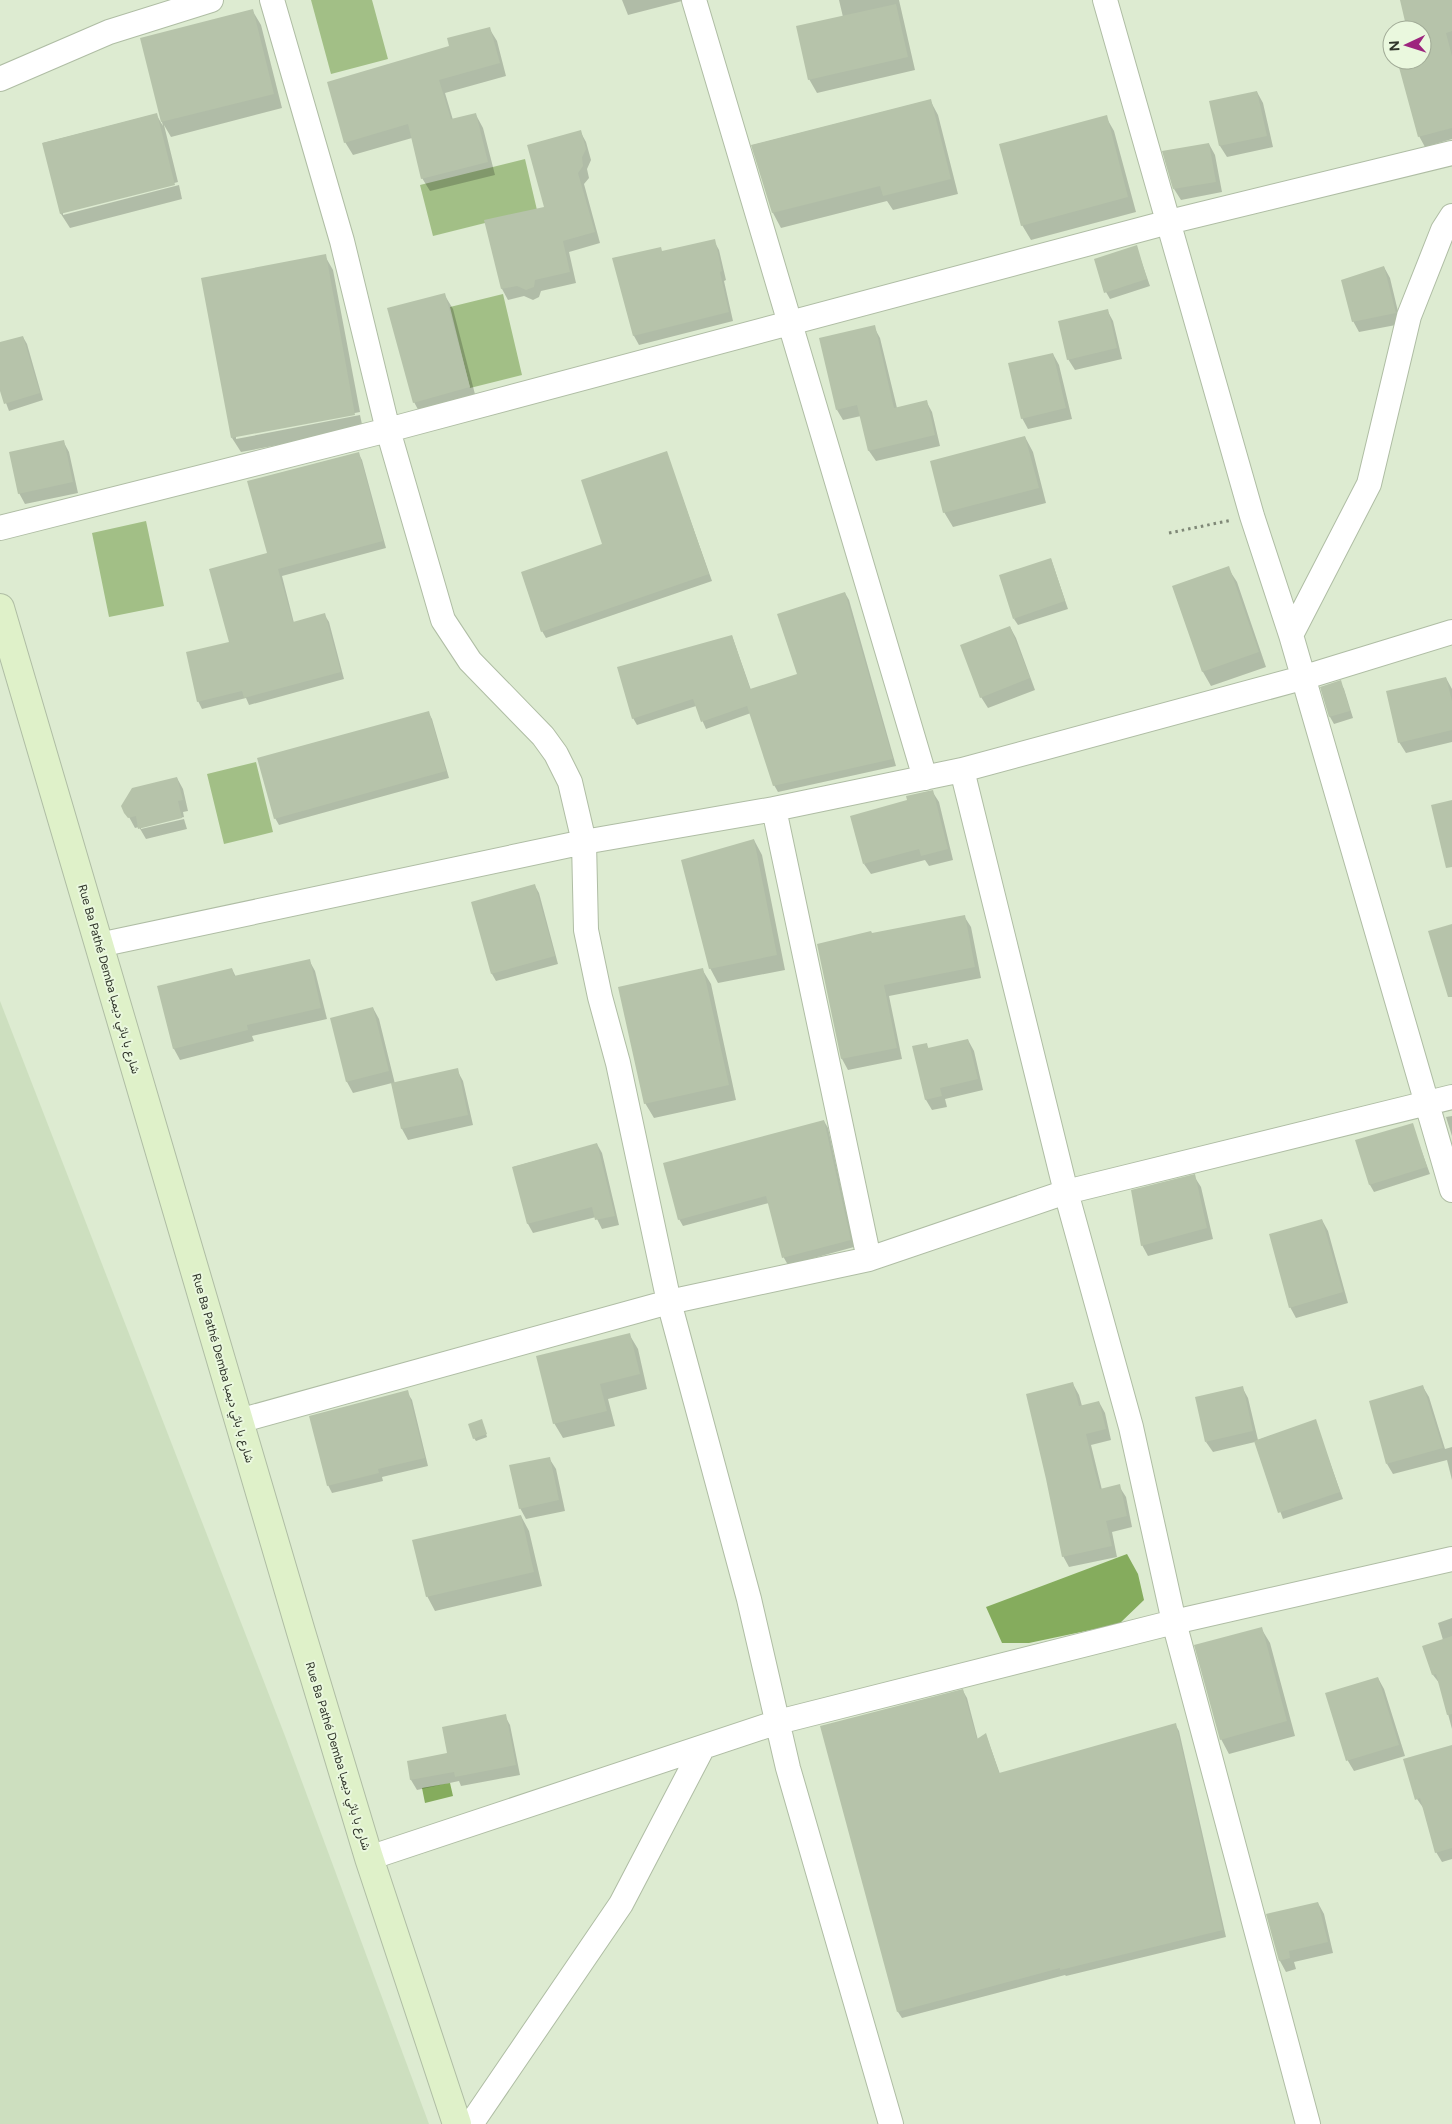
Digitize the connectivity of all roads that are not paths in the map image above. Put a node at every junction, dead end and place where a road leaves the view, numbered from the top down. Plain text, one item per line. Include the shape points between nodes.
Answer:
1 (211, 0) edge
2 (272, 0) edge
3 (694, 0) edge
4 (1105, 0) edge
5 (0, 79) edge
6 (1452, 153) edge
7 (1452, 216) edge
8 (1169, 222) junction
9 (790, 323) junction
10 (388, 430) junction
11 (0, 528) edge
12 (0, 608) edge
13 (1452, 632) edge
14 (1291, 636) junction
15 (1302, 678) junction
16 (962, 770) junction
17 (925, 778) junction
18 (774, 810) junction
19 (584, 842) junction
20 (99, 945) junction
21 (1452, 1097) edge
22 (1427, 1104) junction
23 (1452, 1190) edge
24 (1066, 1192) junction
25 (869, 1259) junction
26 (669, 1302) junction
27 (239, 1421) junction
28 (1452, 1559) edge
29 (1174, 1622) junction
30 (778, 1722) junction
31 (703, 1747) junction
32 (369, 1858) junction
33 (457, 2124) edge
34 (472, 2124) edge
35 (891, 2124) edge
36 (1308, 2124) edge

1 - 5 street via 109,32
2 - 10 street via 342,241
3 - 9 street
4 - 8 street
6 - 8 street
7 - 14 street via 1443,230 1409,316 1369,484
8 - 9 street
8 - 14 street via 1252,516
9 - 10 street
9 - 17 street
10 - 11 street
10 - 19 street via 443,620 470,661 556,754 570,782
12 - 20 street, Rue Ba Pathé Demba شارع با باثي ديمبا
13 - 15 street
14 - 15 street
15 - 16 street
15 - 22 street
16 - 17 street
16 - 24 street
17 - 18 street
18 - 19 street
18 - 25 street
19 - 20 street
19 - 26 street via 586,930
20 - 27 street, Rue Ba Pathé Demba شارع با باثي ديمبا
21 - 22 street
22 - 23 street
22 - 24 street
24 - 25 street
24 - 29 street via 1131,1427
25 - 26 street
26 - 27 street
26 - 30 street via 749,1600
27 - 32 street, Rue Ba Pathé Demba شارع با باثي ديمبا
28 - 29 street
29 - 30 street
29 - 36 street
30 - 31 street
30 - 35 street via 788,1768
31 - 32 street
31 - 34 street via 621,1904
32 - 33 street, Rue Ba Pathé Demba شارع با باثي ديمبا

